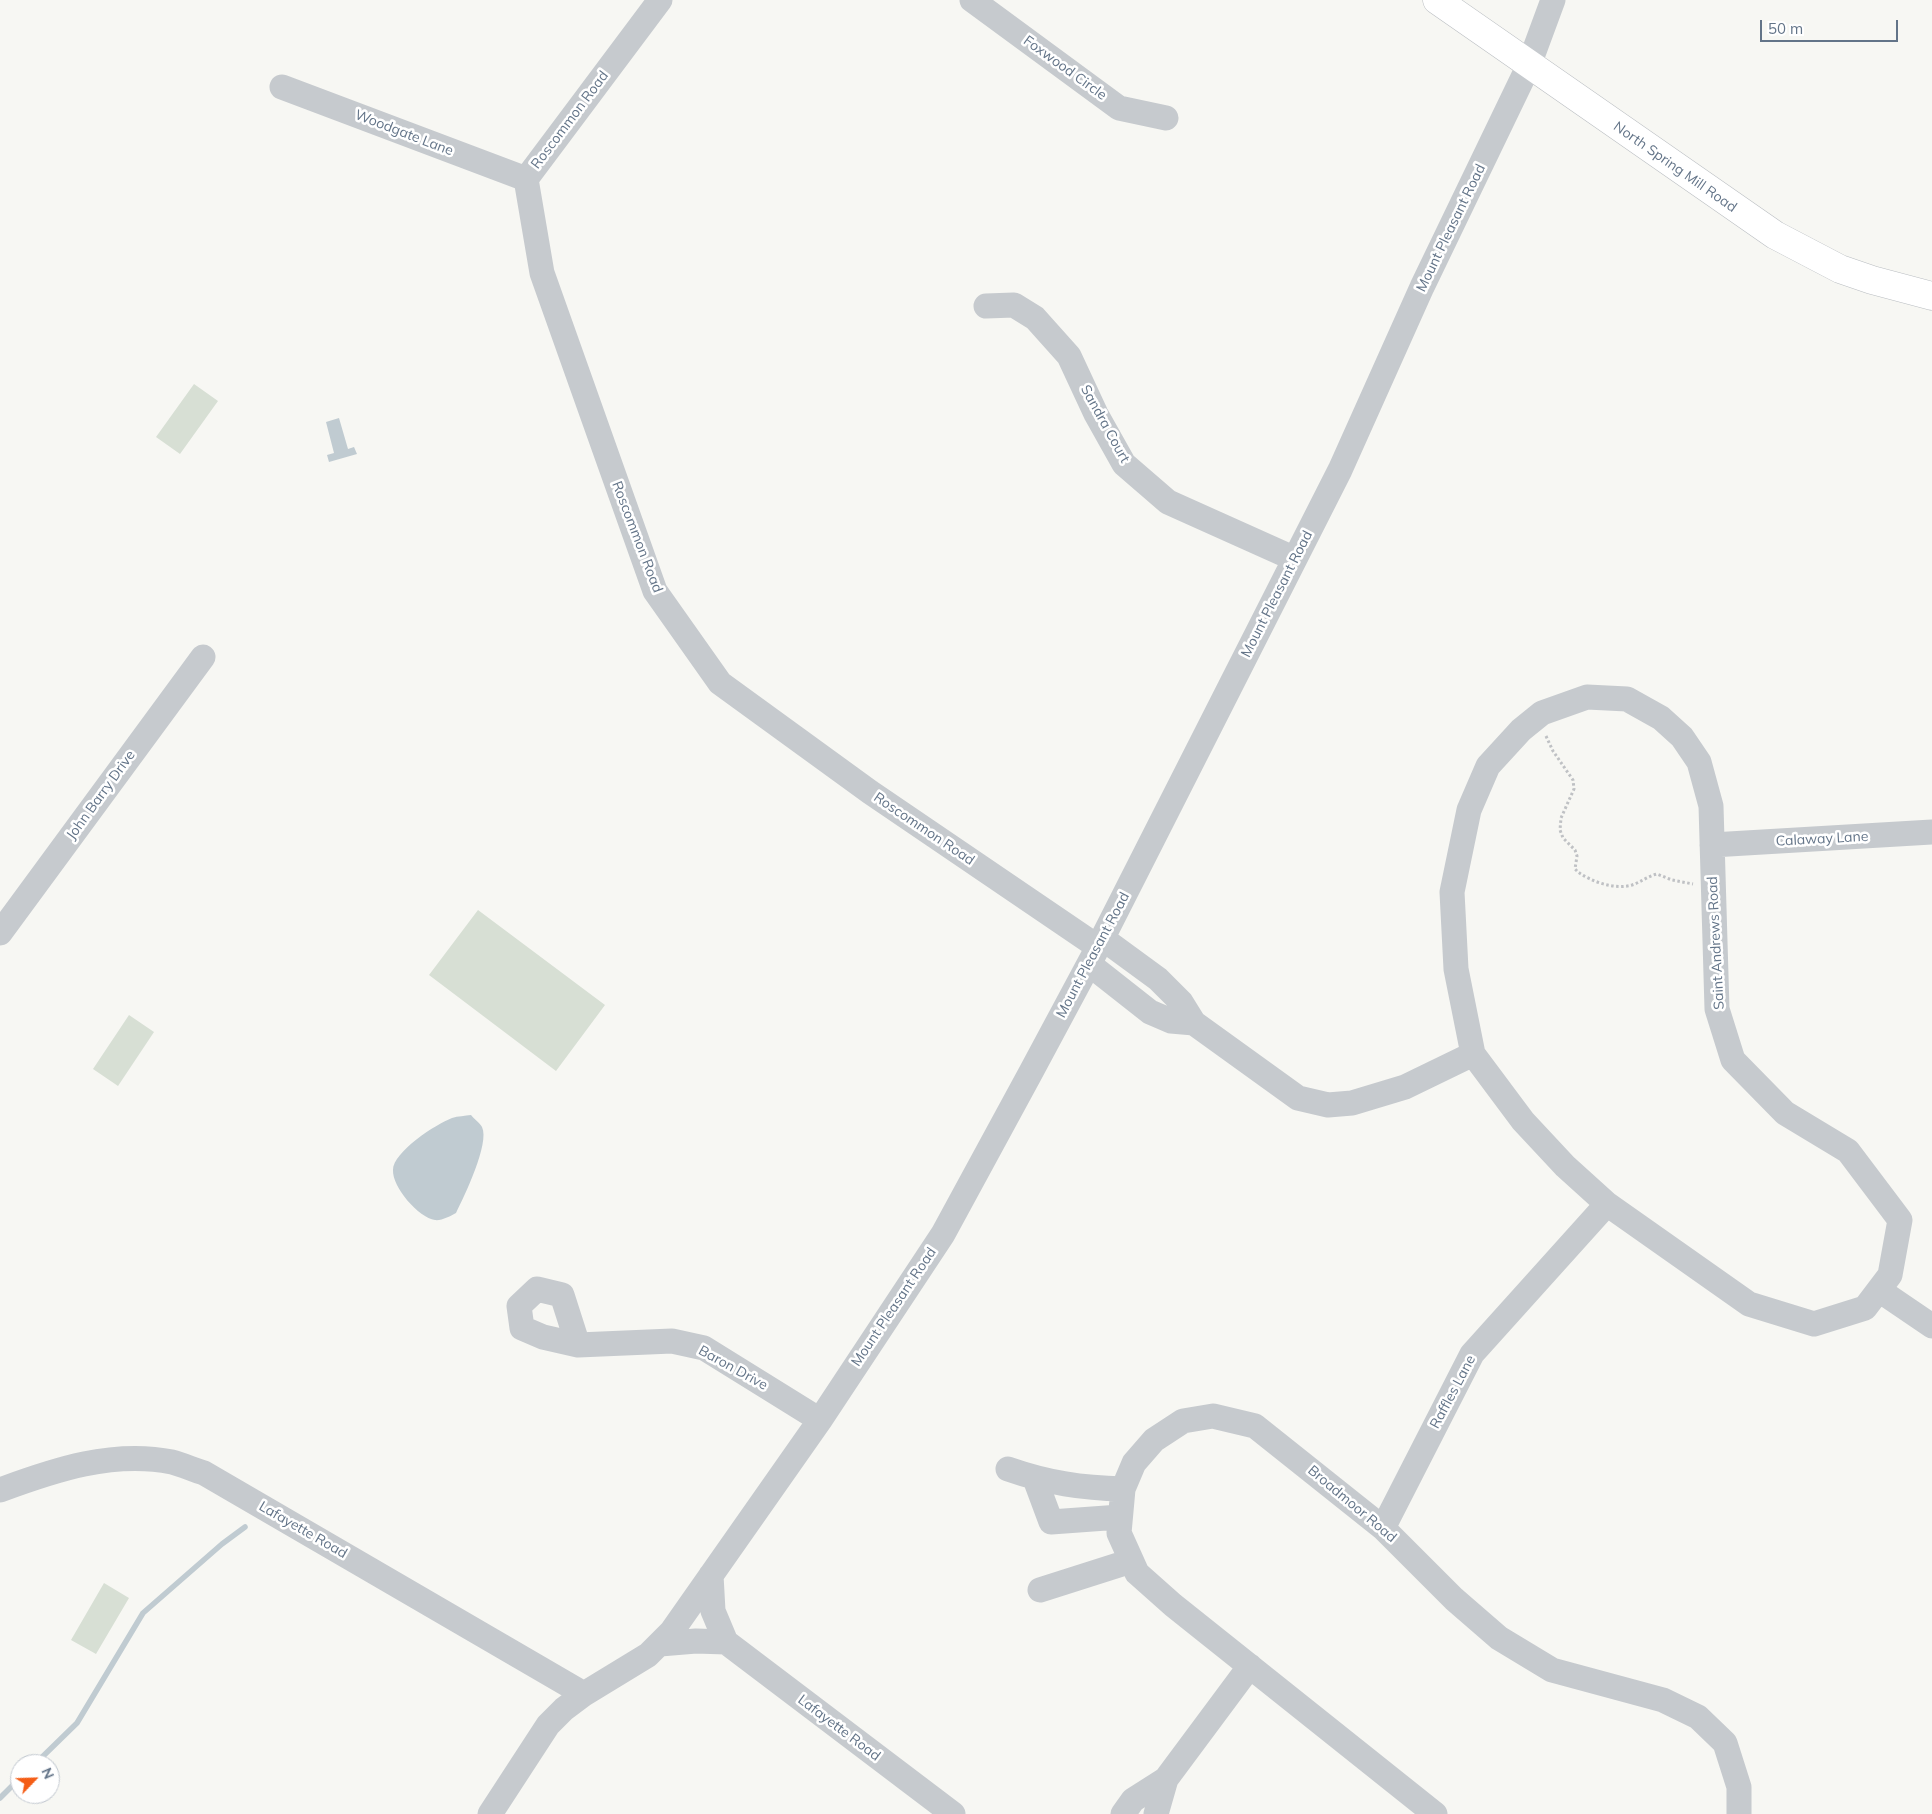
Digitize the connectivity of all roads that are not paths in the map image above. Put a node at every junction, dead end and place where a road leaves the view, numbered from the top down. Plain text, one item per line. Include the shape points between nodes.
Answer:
1 (660, 0) edge
2 (972, 0) edge
3 (1437, 0) edge
4 (1553, 0) edge
5 (1529, 65) junction
6 (282, 87) dead end
7 (1166, 118) dead end
8 (526, 179) junction
9 (1932, 296) edge
10 (986, 306) dead end
11 (1295, 559) junction
12 (203, 656) dead end
13 (1932, 832) edge
14 (1712, 845) junction
15 (0, 934) edge
16 (1096, 950) junction
17 (1473, 1054) junction
18 (1608, 1204) junction
19 (1879, 1290) junction
20 (1932, 1326) edge
21 (578, 1345) dead end
22 (820, 1420) junction
23 (1008, 1469) dead end
24 (1035, 1479) junction
25 (1123, 1489) junction
26 (0, 1490) edge
27 (1120, 1518) junction
28 (1383, 1528) junction
29 (1131, 1561) junction
30 (711, 1575) junction
31 (1040, 1590) dead end
32 (726, 1642) junction
33 (660, 1644) junction
34 (1250, 1666) junction
35 (584, 1694) junction
36 (1166, 1778) junction
37 (490, 1814) edge
38 (952, 1814) edge
39 (1123, 1814) edge
40 (1156, 1814) edge
41 (1435, 1814) edge
42 (1739, 1814) edge

1 - 8 street, Roscommon Road
2 - 7 street, Foxwood Circle via 1119,108
3 - 5 main road, North Spring Mill Road
4 - 5 street, Mount Pleasant Road
5 - 9 main road, North Spring Mill Road via 1775,235 1840,269
5 - 11 street, Mount Pleasant Road via 1422,287 1340,470
6 - 8 street, Woodgate Lane
8 - 16 street, Roscommon Road via 542,273 655,591 720,683
10 - 11 street, Sandra Court via 1014,305 1035,318 1069,356 1124,464 1168,502
11 - 16 street, Mount Pleasant Road
12 - 15 street, John Barry Drive
13 - 14 street, Calaway Lane
14 - 17 street, Saint Andrews Road via 1711,806 1699,762 1682,737 1661,718 1627,699 1587,697 1542,713 1521,730 1488,766 1469,810 1452,892 1456,969
14 - 19 street, Saint Andrews Road via 1717,1010 1733,1060 1785,1113 1848,1151 1900,1220 1890,1275
16 - 17 street via 1150,1012 1171,1021 1194,1023 1298,1098 1328,1105 1352,1103 1386,1094
16 - 22 street, Mount Pleasant Road via 943,1234
17 - 18 street, Saint Andrews Road via 1523,1121 1565,1166
18 - 19 street, Saint Andrews Road via 1748,1304 1814,1324 1865,1308
18 - 28 street, Raffles Lane via 1472,1354
19 - 20 street
21 - 22 street, Baron Drive via 672,1341 704,1348
22 - 30 street, Mount Pleasant Road
23 - 24 street
24 - 25 street via 1088,1488
24 - 27 street via 1051,1522
25 - 27 street, Broadmoor Road
25 - 28 street, Broadmoor Road via 1134,1463 1154,1440 1183,1421 1213,1416 1255,1426
26 - 35 street, Lafayette Road via 44,1474 106,1459 172,1462 204,1473
27 - 29 street, Broadmoor Road via 1119,1533
28 - 42 street, Broadmoor Road via 1454,1599 1499,1638 1552,1670 1663,1700 1698,1716 1725,1743 1739,1787
29 - 31 street
29 - 34 street, Broadmoor Road via 1137,1573 1173,1606
30 - 32 street, Lafayette Road via 712,1611
30 - 33 street, Mount Pleasant Road
32 - 33 street
32 - 38 street, Lafayette Road
33 - 35 street, Mount Pleasant Road via 629,1668
34 - 36 street
34 - 41 street, Broadmoor Road
35 - 37 street, Mount Pleasant Road via 548,1725
36 - 39 street via 1134,1800
36 - 40 street

